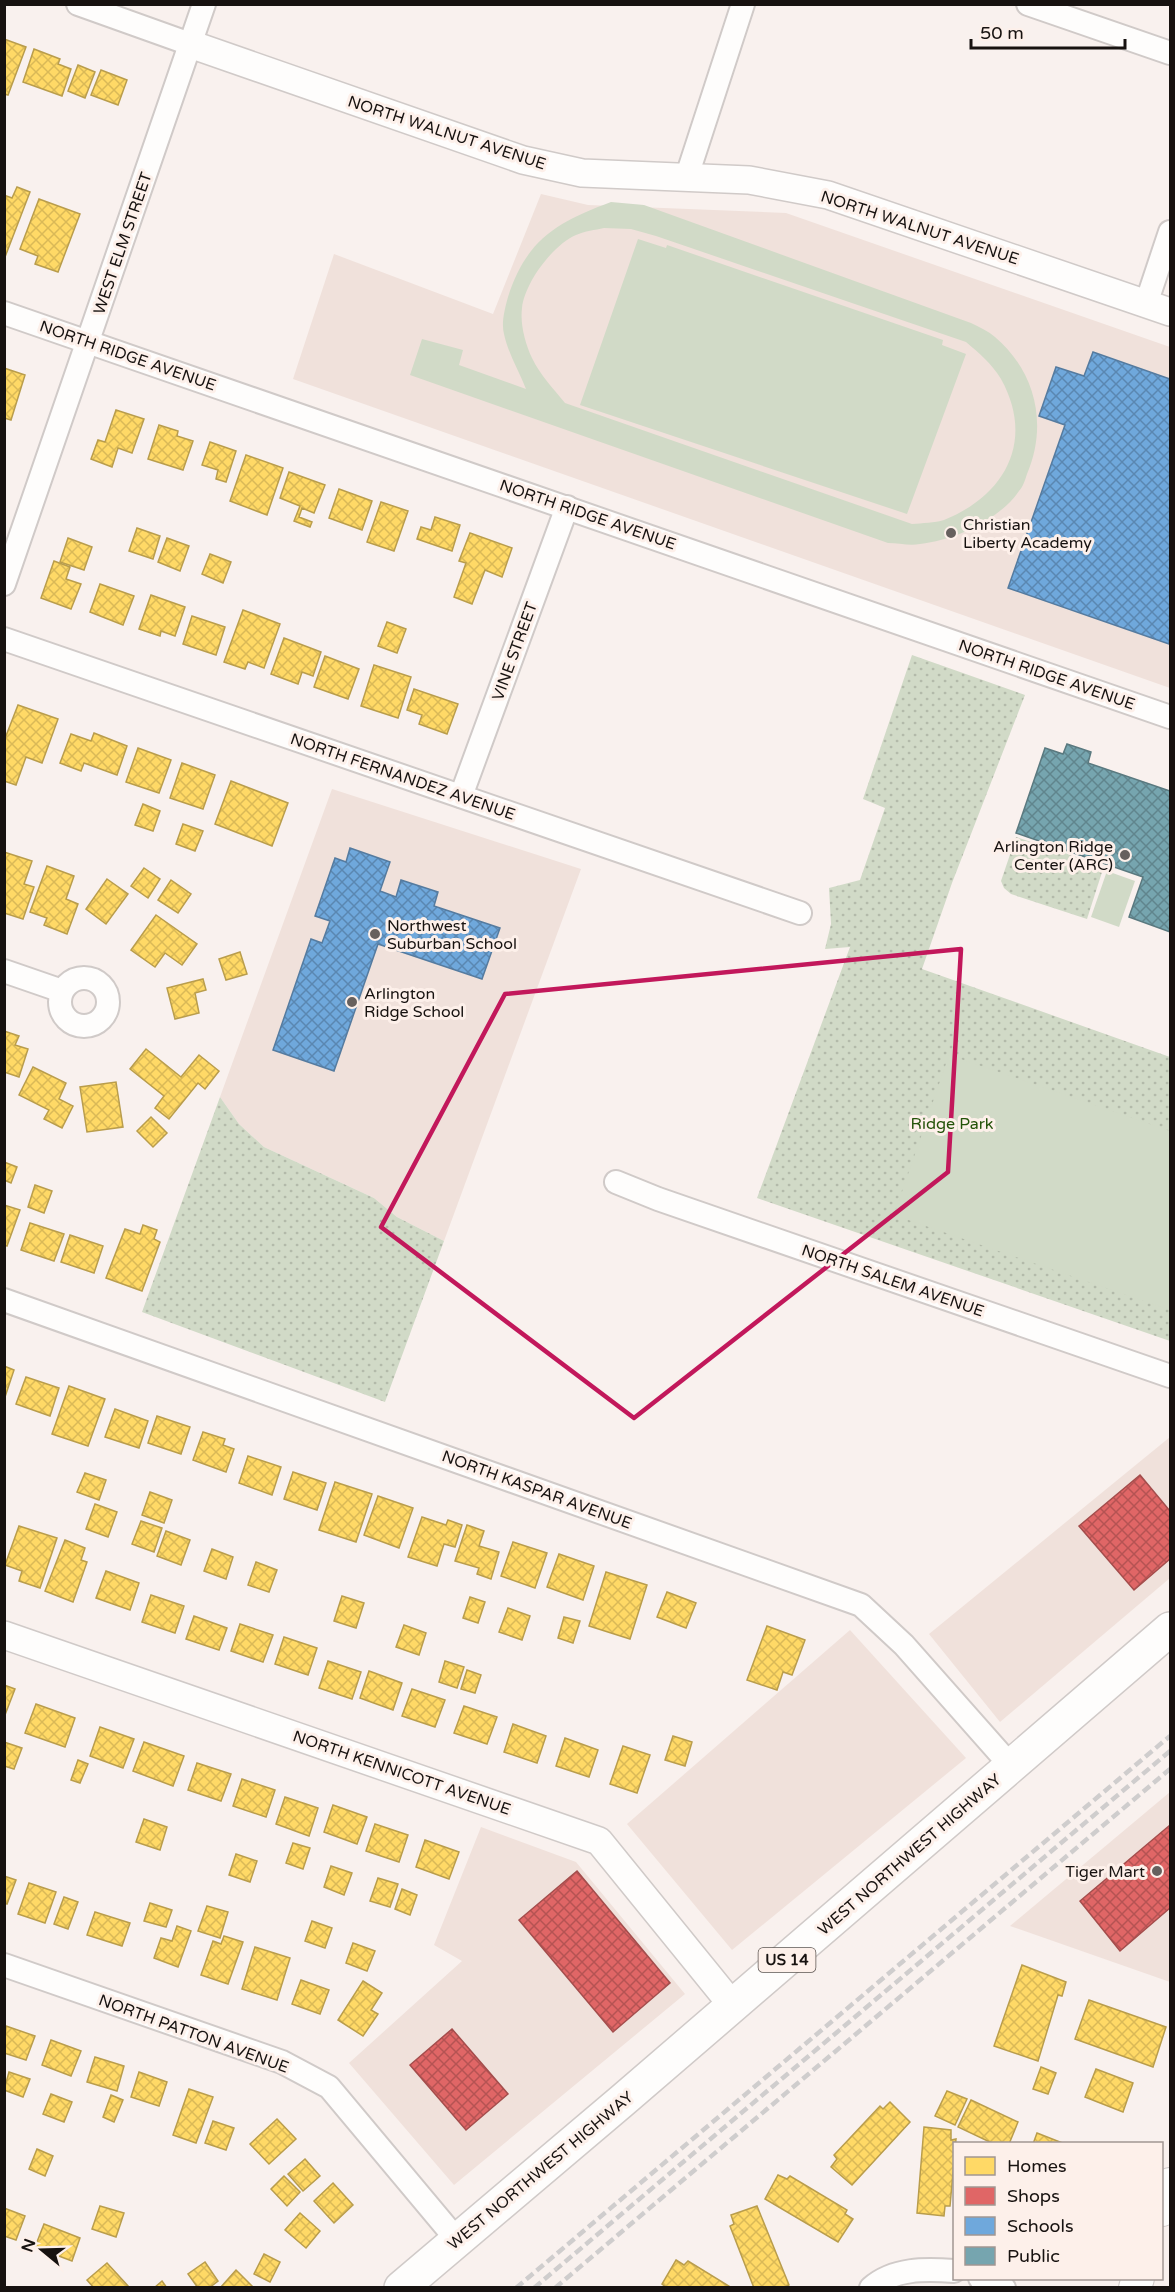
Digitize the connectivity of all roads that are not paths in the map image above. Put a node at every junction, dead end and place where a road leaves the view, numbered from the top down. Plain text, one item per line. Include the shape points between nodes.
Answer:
1 (78, 4) edge
2 (204, 4) edge
3 (743, 4) edge
4 (1028, 4) edge
5 (190, 44) junction
6 (1170, 53) edge
7 (686, 179) junction
8 (1170, 232) edge
9 (1158, 308) edge
10 (4, 313) edge
11 (89, 342) junction
12 (567, 507) junction
13 (4, 584) edge
14 (4, 639) edge
15 (1170, 717) edge
16 (461, 796) junction
17 (800, 913) dead end
18 (4, 971) edge
19 (62, 991) dead end
20 (616, 1182) dead end
21 (4, 1300) edge
22 (1170, 1376) edge
23 (1170, 1629) edge
24 (4, 1635) edge
25 (1011, 1766) junction
26 (4, 1965) edge
27 (733, 2006) junction
28 (1170, 2184) edge
29 (1163, 2204) edge
30 (457, 2240) junction
31 (953, 2271) edge
32 (985, 2280) edge
33 (401, 2288) edge
34 (871, 2288) edge
35 (1004, 2288) edge

1 - 5 street, NORTH WALNUT AVENUE
2 - 5 street, WEST ELM STREET
3 - 7 street
4 - 6 street
5 - 7 street, NORTH WALNUT AVENUE via 523,160 582,173
5 - 11 street, WEST ELM STREET
7 - 9 street, NORTH WALNUT AVENUE via 749,180 828,195
8 - 9 street
10 - 11 street, NORTH RIDGE AVENUE
11 - 12 street, NORTH RIDGE AVENUE
11 - 13 street, WEST ELM STREET
12 - 15 street, NORTH RIDGE AVENUE
12 - 16 street, VINE STREET
14 - 16 street, NORTH FERNANDEZ AVENUE
16 - 17 street, NORTH FERNANDEZ AVENUE
18 - 19 street
20 - 22 street, NORTH SALEM AVENUE
21 - 25 street, NORTH KASPAR AVENUE via 861,1605 904,1645
23 - 25 main road, WEST NORTHWEST HIGHWAY / US 14
24 - 27 street, NORTH KENNICOTT AVENUE via 599,1841
25 - 27 main road, WEST NORTHWEST HIGHWAY / US 14
26 - 30 street, NORTH PATTON AVENUE via 282,2062 329,2087
27 - 30 main road, WEST NORTHWEST HIGHWAY / US 14
28 - 29 main road
30 - 33 main road, WEST NORTHWEST HIGHWAY / US 14
31 - 34 street via 898,2273
32 - 35 street

